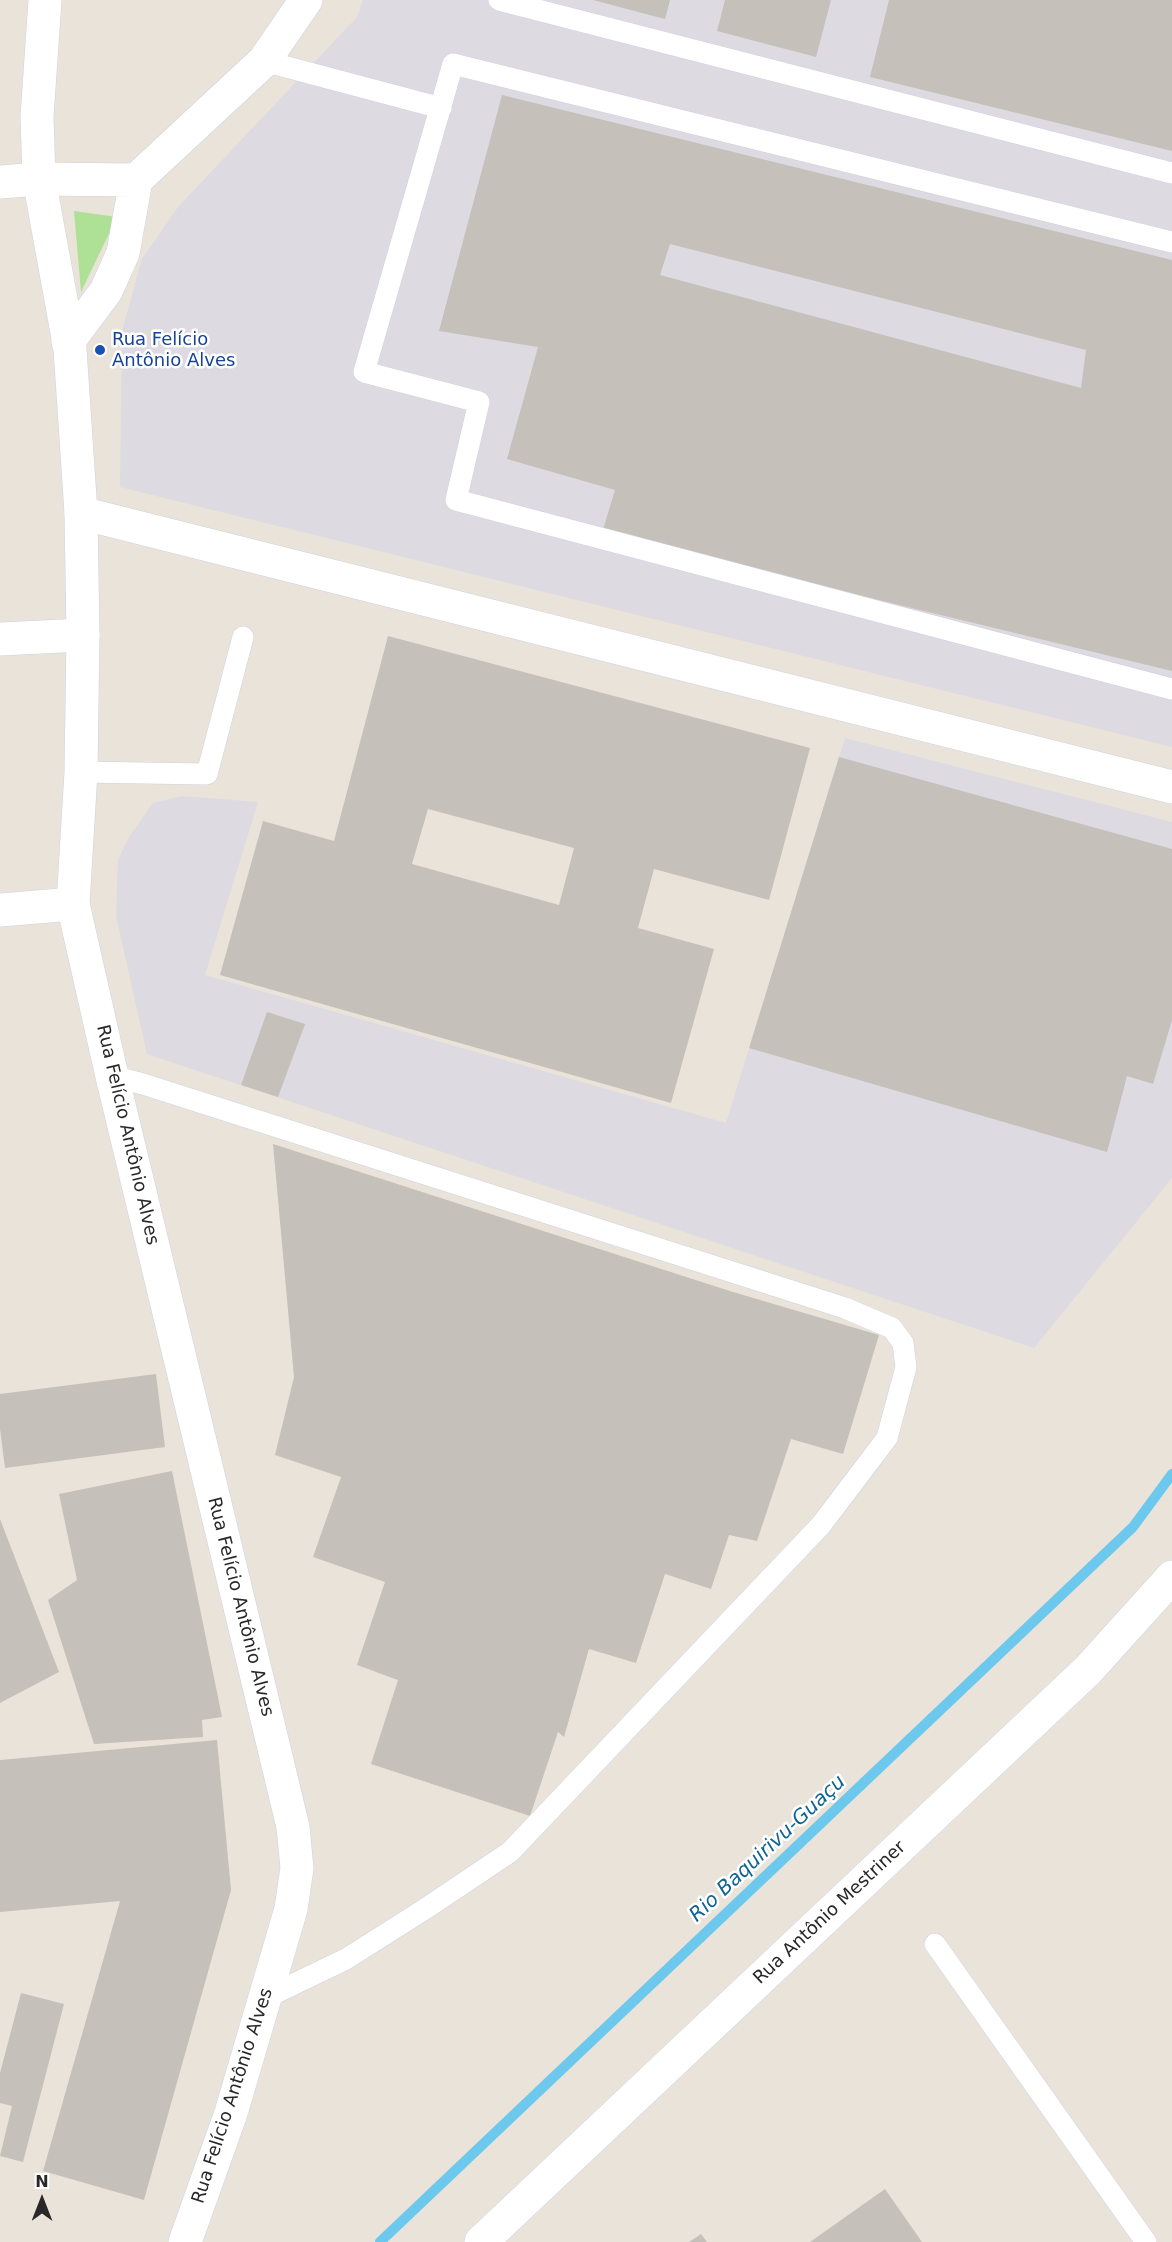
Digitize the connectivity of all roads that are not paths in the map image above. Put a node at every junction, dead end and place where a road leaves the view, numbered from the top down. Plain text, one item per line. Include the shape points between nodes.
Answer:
1 (45, 0) edge
2 (306, 0) edge
3 (499, 0) edge
4 (264, 61) junction
5 (441, 108) junction
6 (1172, 173) edge
7 (39, 179) junction
8 (136, 180) junction
9 (0, 182) edge
10 (1172, 242) edge
11 (68, 342) junction
12 (81, 513) junction
13 (83, 636) junction
14 (243, 637) dead end
15 (0, 639) edge
16 (1172, 689) edge
17 (81, 772) junction
18 (1172, 787) edge
19 (73, 904) junction
20 (0, 910) edge
21 (112, 1076) junction
22 (1172, 1577) edge
23 (934, 1944) dead end
24 (266, 1998) junction
25 (184, 2242) edge
26 (481, 2242) edge
27 (1146, 2242) edge

1 - 7 street, Rua Felício Antônio Alves via 38,117
2 - 4 street
3 - 6 lane
4 - 5 lane
4 - 8 street
5 - 10 lane via 453,64
5 - 16 lane via 364,372 479,402 456,500
7 - 8 street
7 - 9 street
7 - 11 street, Rua Felício Antônio Alves
8 - 11 street via 123,253 106,291
11 - 12 street, Rua Felício Antônio Alves
12 - 13 street, Rua Felício Antônio Alves
12 - 18 street
13 - 15 street
13 - 17 street, Rua Felício Antônio Alves
14 - 17 lane via 207,774
17 - 19 street, Rua Felício Antônio Alves
19 - 20 street
19 - 21 street, Rua Felício Antônio Alves
21 - 24 street, Rua Felício Antônio Alves via 293,1827 297,1868 291,1909
21 - 24 lane via 845,1308 892,1328 903,1343 906,1367 887,1438 821,1525 510,1852 346,1959
22 - 26 street, Rua Antônio Mestriner via 1079,1678
23 - 27 lane
24 - 25 street, Rua Felício Antônio Alves via 231,2113

